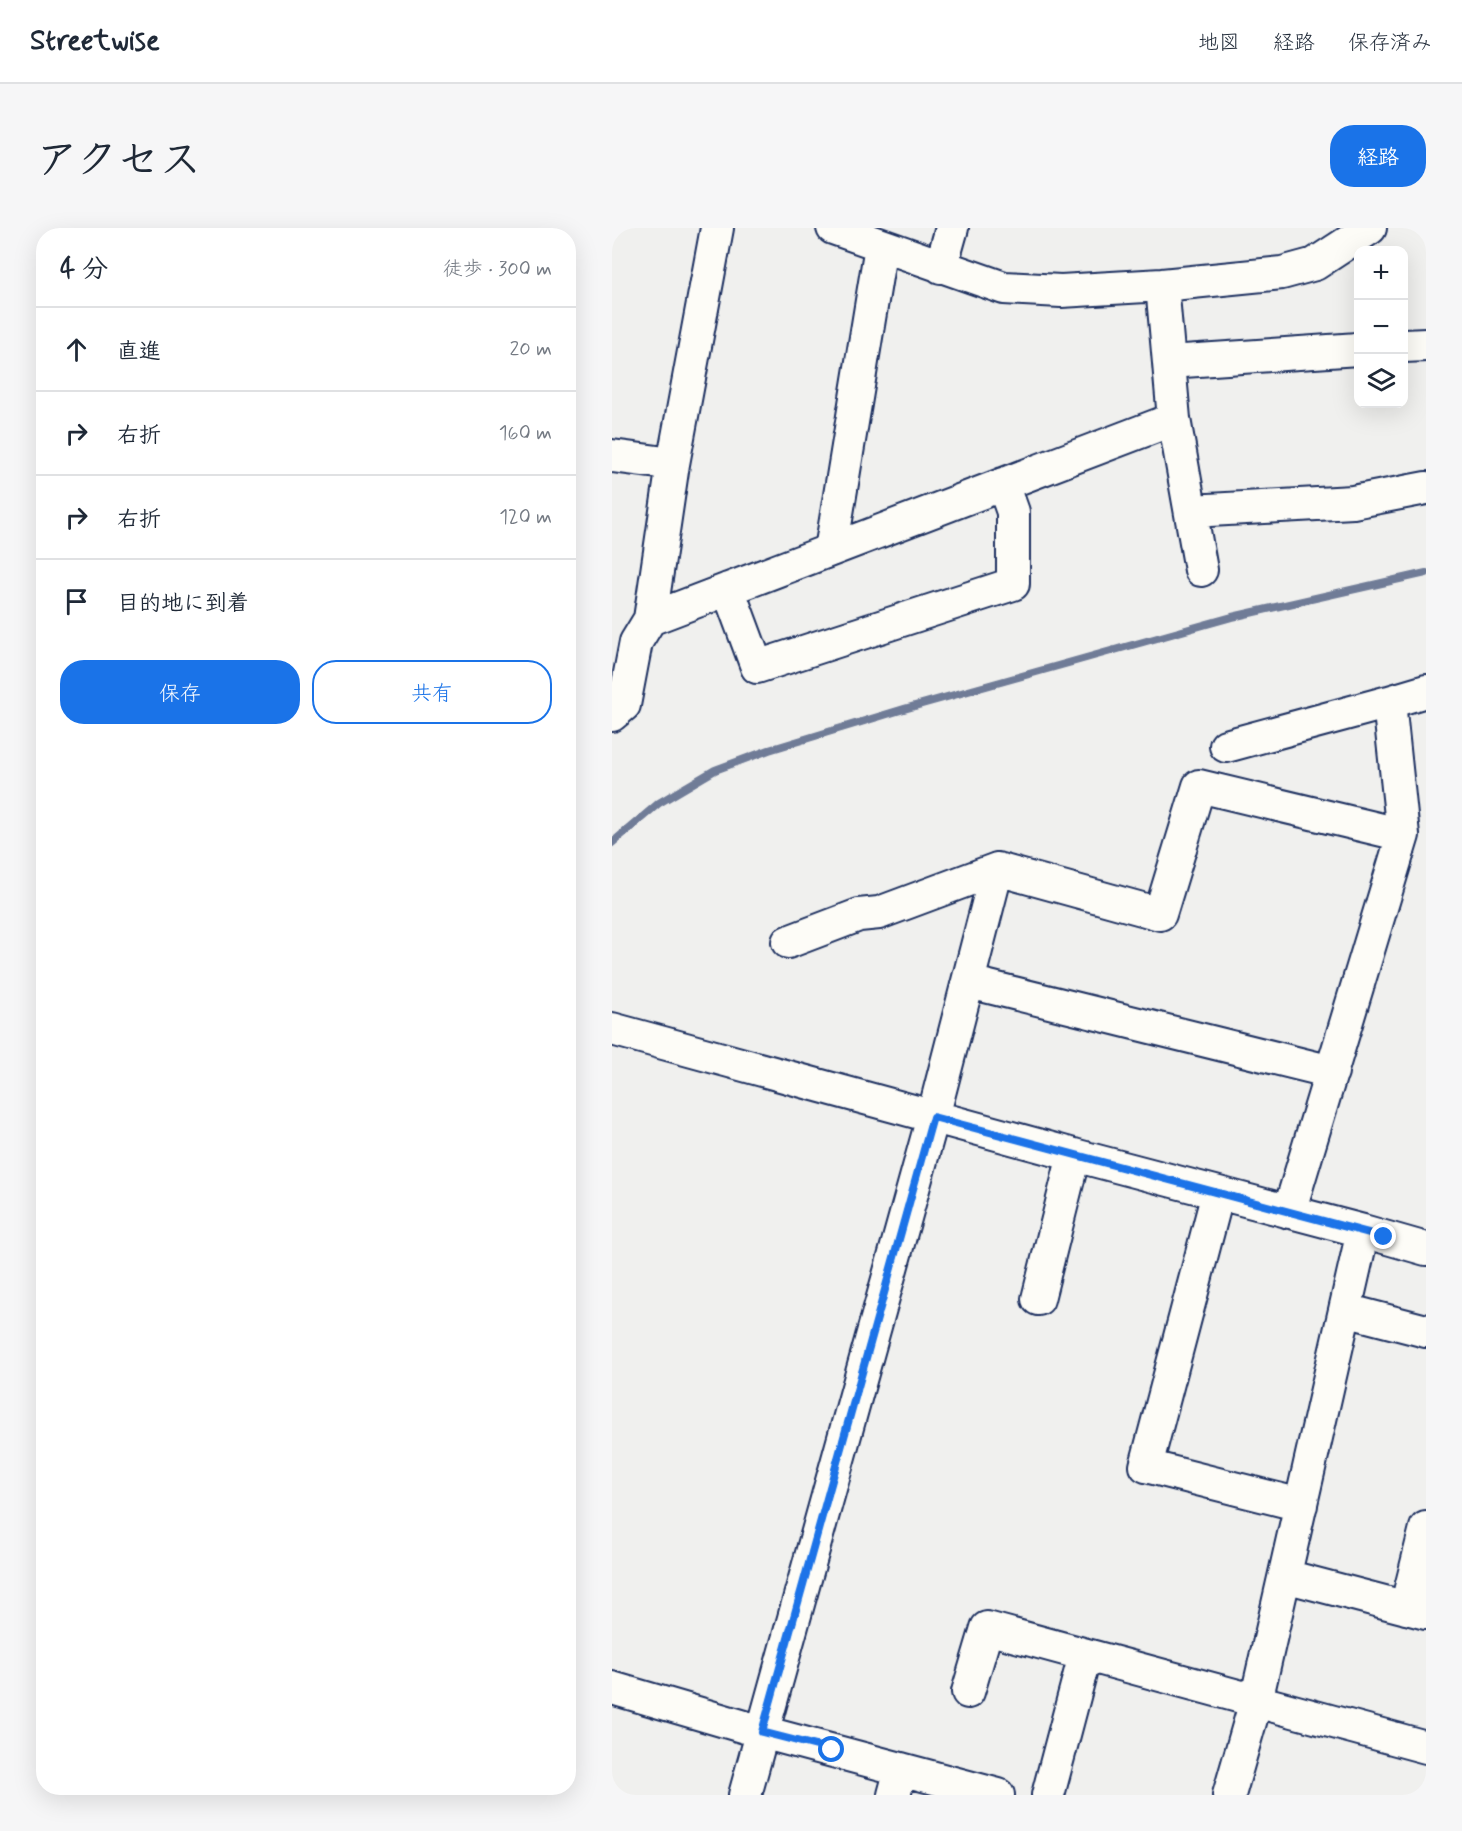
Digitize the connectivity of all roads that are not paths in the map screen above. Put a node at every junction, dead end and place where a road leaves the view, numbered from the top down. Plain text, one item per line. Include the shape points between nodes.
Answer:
1 (717, 228) edge
2 (833, 228) edge
3 (952, 228) edge
4 (1370, 228) edge
5 (881, 246) junction
6 (941, 267) junction
7 (1162, 285) junction
8 (1426, 345) edge
9 (1408, 346) edge
10 (1354, 349) edge
11 (1169, 362) junction
12 (1174, 418) junction
13 (612, 456) edge
14 (673, 464) junction
15 (1003, 484) junction
16 (1426, 488) edge
17 (1191, 511) junction
18 (831, 550) junction
19 (1201, 570) dead end
20 (728, 589) junction
21 (650, 619) junction
22 (1426, 691) edge
23 (1389, 702) junction
24 (612, 715) edge
25 (1226, 746) dead end
26 (1403, 835) junction
27 (997, 869) junction
28 (788, 942) dead end
29 (969, 982) junction
30 (612, 1029) edge
31 (1332, 1072) junction
32 (933, 1117) junction
33 (1074, 1155) junction
34 (1218, 1193) junction
35 (1289, 1212) junction
36 (1364, 1231) junction
37 (1426, 1249) edge
38 (1038, 1299) dead end
39 (1346, 1310) junction
40 (1426, 1331) edge
41 (1301, 1505) junction
42 (1426, 1528) edge
43 (1285, 1576) junction
44 (1416, 1610) edge
45 (1085, 1655) junction
46 (612, 1688) edge
47 (968, 1692) dead end
48 (1256, 1701) junction
49 (762, 1732) junction
50 (1426, 1747) edge
51 (897, 1782) edge
52 (745, 1795) edge
53 (998, 1795) edge
54 (1048, 1795) edge
55 (1229, 1795) edge

1 - 14 street
2 - 5 street
3 - 6 street
4 - 7 street via 1315,264 1282,273
5 - 6 street
5 - 18 street
6 - 7 street via 1004,288 1062,291
7 - 11 street
8 - 9 street
10 - 11 street
11 - 12 street
12 - 15 street
12 - 17 street
13 - 14 street
14 - 21 street
15 - 18 street
15 - 20 street via 1013,512 1013,584 757,667
16 - 17 street via 1353,502
17 - 19 street
18 - 20 street
20 - 21 street
21 - 24 street via 636,642 624,705
22 - 23 street
23 - 25 street
23 - 26 street
26 - 27 street via 1199,786 1160,914
26 - 31 street
27 - 28 street
27 - 29 street
29 - 31 street
29 - 32 street
30 - 32 street
31 - 35 street
32 - 33 street
32 - 49 street
33 - 34 street
33 - 38 street
34 - 35 street
34 - 41 street via 1146,1466
35 - 36 street
36 - 37 street
36 - 39 street
39 - 40 street
39 - 41 street
41 - 43 street
42 - 44 street
43 - 44 street
43 - 48 street
45 - 47 street via 987,1629
45 - 48 street
45 - 54 street
46 - 49 street
48 - 50 street
48 - 55 street
49 - 51 street
49 - 52 street
51 - 53 street

